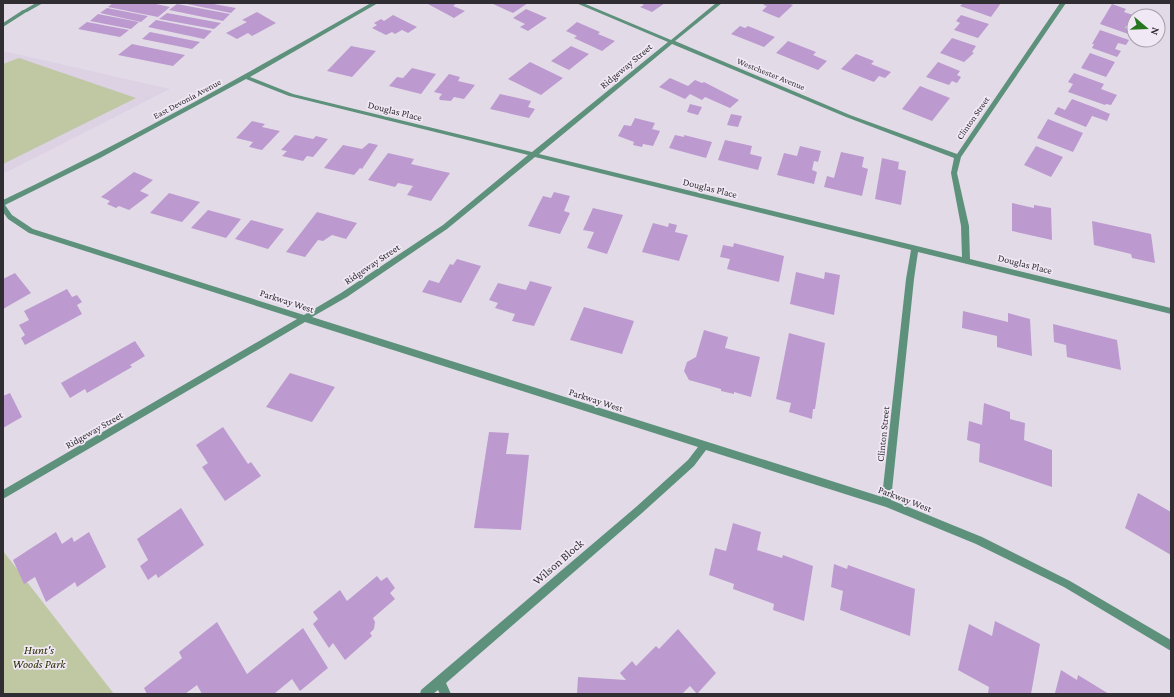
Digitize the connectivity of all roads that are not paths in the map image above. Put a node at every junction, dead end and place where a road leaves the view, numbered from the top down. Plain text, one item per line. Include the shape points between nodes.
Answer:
1 (40, 3) edge
2 (375, 3) edge
3 (579, 3) edge
4 (719, 3) edge
5 (1063, 3) edge
6 (3, 25) edge
7 (672, 42) junction
8 (246, 77) junction
9 (534, 155) junction
10 (958, 157) junction
11 (3, 203) edge
12 (3, 207) edge
13 (915, 249) junction
14 (966, 260) junction
15 (1171, 310) edge
16 (305, 318) junction
17 (704, 446) junction
18 (3, 495) edge
19 (886, 503) junction
20 (1171, 646) edge
21 (439, 682) junction
22 (425, 694) edge
23 (446, 694) edge

1 - 6 street
2 - 8 street, East Devonia Avenue
3 - 7 street, Westchester Avenue
4 - 7 street, Ridgeway Street
5 - 10 street, Clinton Street
7 - 9 street, Ridgeway Street
7 - 10 street, Westchester Avenue via 848,116
8 - 9 street, Douglas Place via 291,95
8 - 11 street, East Devonia Avenue via 53,180
9 - 13 street, Douglas Place
9 - 16 street, Ridgeway Street via 445,227
10 - 14 street, Clinton Street via 954,173 965,226
12 - 16 street, Parkway West via 10,217 31,231
13 - 14 street, Douglas Place
13 - 19 street, Clinton Street
14 - 15 street, Douglas Place
16 - 17 street, Parkway West
16 - 18 street, Ridgeway Street
17 - 19 street, Parkway West
17 - 21 street, Wilson Block via 691,462 639,510
19 - 20 street, Parkway West via 979,540 1046,574
21 - 22 street, Wilson Block
21 - 23 street

